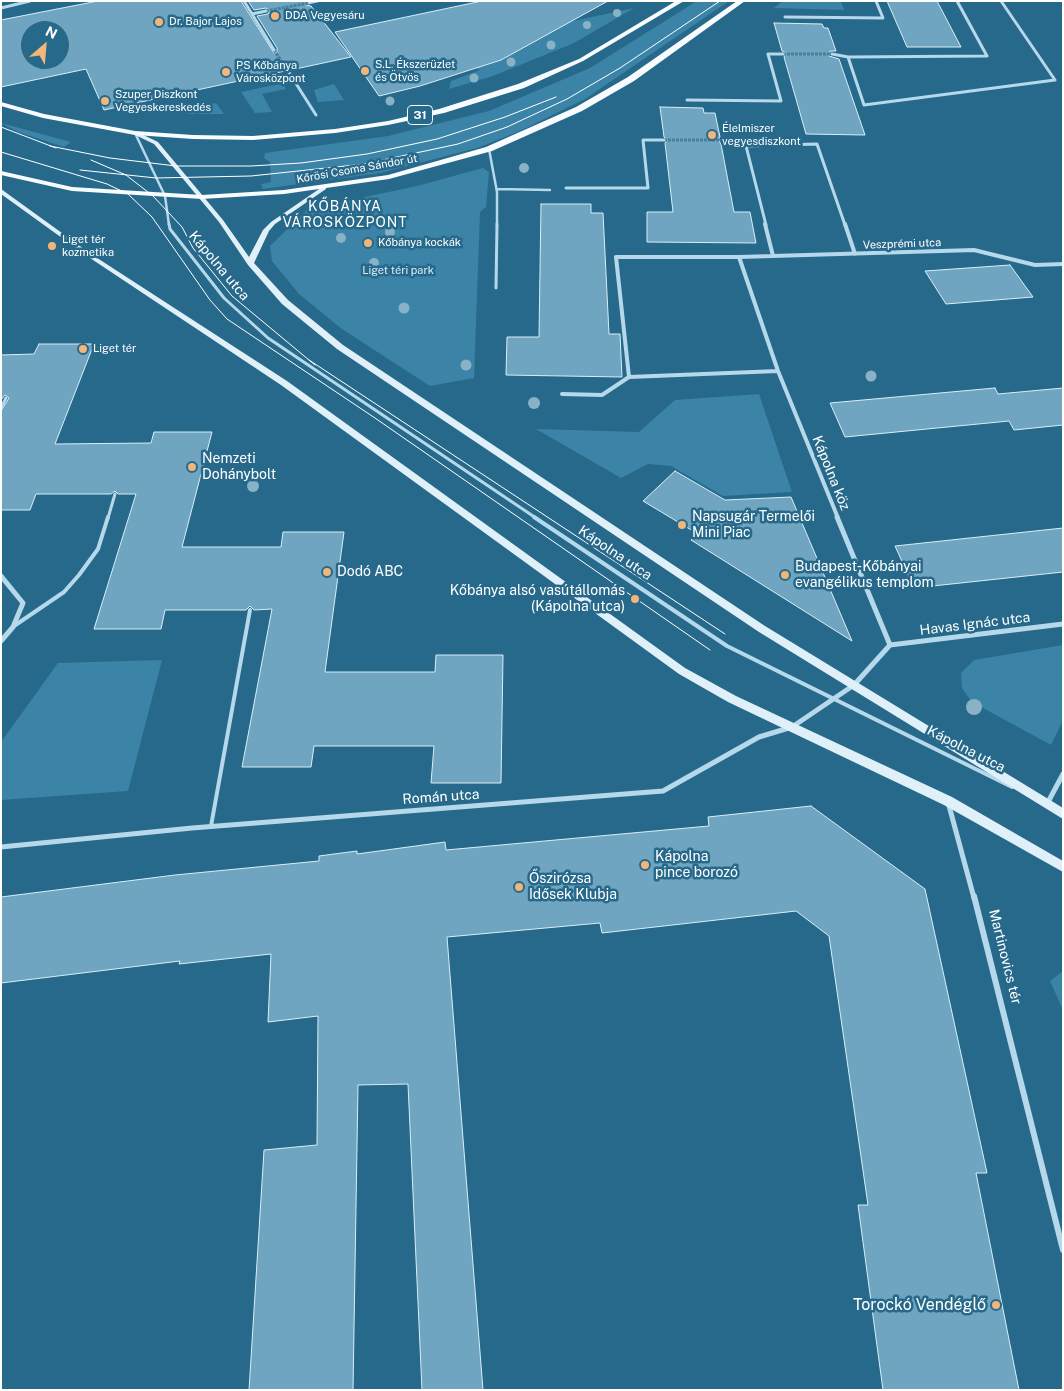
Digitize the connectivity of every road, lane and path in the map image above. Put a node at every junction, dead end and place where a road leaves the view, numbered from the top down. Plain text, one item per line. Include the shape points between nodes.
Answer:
1 (30, 1) edge
2 (244, 1) edge
3 (318, 1) edge
4 (681, 1) edge
5 (742, 1) edge
6 (876, 1) edge
7 (957, 1) edge
8 (1002, 1) edge
9 (309, 3) dead end
10 (1, 8) edge
11 (266, 11) tunnel mouth
12 (252, 14) junction
13 (786, 17) dead end
14 (274, 50) tunnel mouth
15 (783, 54) tunnel mouth
16 (832, 54) tunnel mouth
17 (848, 58) junction
18 (288, 71) tunnel mouth
19 (687, 100) dead end
20 (1, 104) edge
21 (316, 115) dead end
22 (135, 134) junction
23 (664, 140) tunnel mouth
24 (721, 140) tunnel mouth
25 (746, 146) junction
26 (489, 149) junction
27 (1, 173) edge
28 (324, 188) junction
29 (566, 188) dead end
30 (497, 189) junction
31 (1, 190) edge
32 (550, 190) dead end
33 (165, 196) junction
34 (202, 197) junction
35 (855, 254) junction
36 (774, 256) junction
37 (739, 257) junction
38 (250, 263) junction
39 (1063, 264) edge
40 (496, 288) dead end
41 (778, 371) junction
42 (630, 377) junction
43 (562, 394) dead end
44 (6, 398) dead end
45 (1, 408) edge
46 (115, 494) dead end
47 (1, 576) edge
48 (250, 610) dead end
49 (1063, 624) edge
50 (13, 626) junction
51 (1, 641) edge
52 (890, 645) junction
53 (854, 685) junction
54 (835, 698) junction
55 (792, 727) junction
56 (1063, 774) edge
57 (948, 802) junction
58 (1047, 805) junction
59 (1063, 814) edge
60 (211, 826) junction
61 (1, 847) edge
62 (1063, 867) edge
63 (1063, 1250) edge

1 - 10 street
2 - 12 street
3 - 9 lane
4 - 22 main road, 31 via 554,72 487,98 442,110 388,123 277,136
5 - 26 main road, Kőrösi Csoma Sándor út via 600,98
6 - 13 street via 883,18
7 - 17 street via 987,56
8 - 17 street via 1054,80 864,105
11 - 12 street
12 - 14 street
15 - 19 street via 768,54 781,101
16 - 17 street
18 - 21 street
20 - 22 main road, Kápolna utca / 31 via 43,116
22 - 33 lane, Kápolna utca
22 - 34 street, Kápolna utca via 156,143
23 - 29 street via 643,140 648,188
24 - 25 street
25 - 35 street via 817,144
25 - 36 street
26 - 28 main road, Kőrösi Csoma Sándor út via 389,177
26 - 30 lane
27 - 33 main road, Kőrösi Csoma Sándor út via 72,189
28 - 34 main road, Kőrösi Csoma Sándor út via 250,196
28 - 38 street, Kápolna utca via 273,222
30 - 32 lane
30 - 40 lane
31 - 55 street via 89,255 284,383 682,671
33 - 34 main road, Kőrösi Csoma Sándor út
33 - 54 lane, Kápolna utca via 170,229 224,298 268,338 727,646
34 - 38 street, Kápolna utca
35 - 36 street, Veszprémi utca
35 - 39 street, Veszprémi utca via 974,250 1035,266
36 - 37 street, Veszprémi utca
37 - 41 street, Kápolna köz
37 - 42 street, Veszprémi utca via 616,257
38 - 53 street, Kápolna utca via 285,302 340,347 762,629
41 - 42 street
41 - 52 street, Kápolna köz
42 - 43 street via 602,395
44 - 45 lane
46 - 50 lane via 98,549 80,575 42,609
47 - 50 street via 23,603
48 - 60 lane
49 - 52 street, Havas Ignác utca
50 - 51 street
52 - 53 street
53 - 54 street, Román utca
53 - 58 street, Kápolna utca
54 - 55 street, Román utca
54 - 58 lane, Kápolna utca
55 - 57 street
55 - 60 street, Román utca via 759,737 663,791
56 - 58 street
57 - 62 street
57 - 63 street, Martinovics tér
58 - 59 street
60 - 61 street, Román utca

